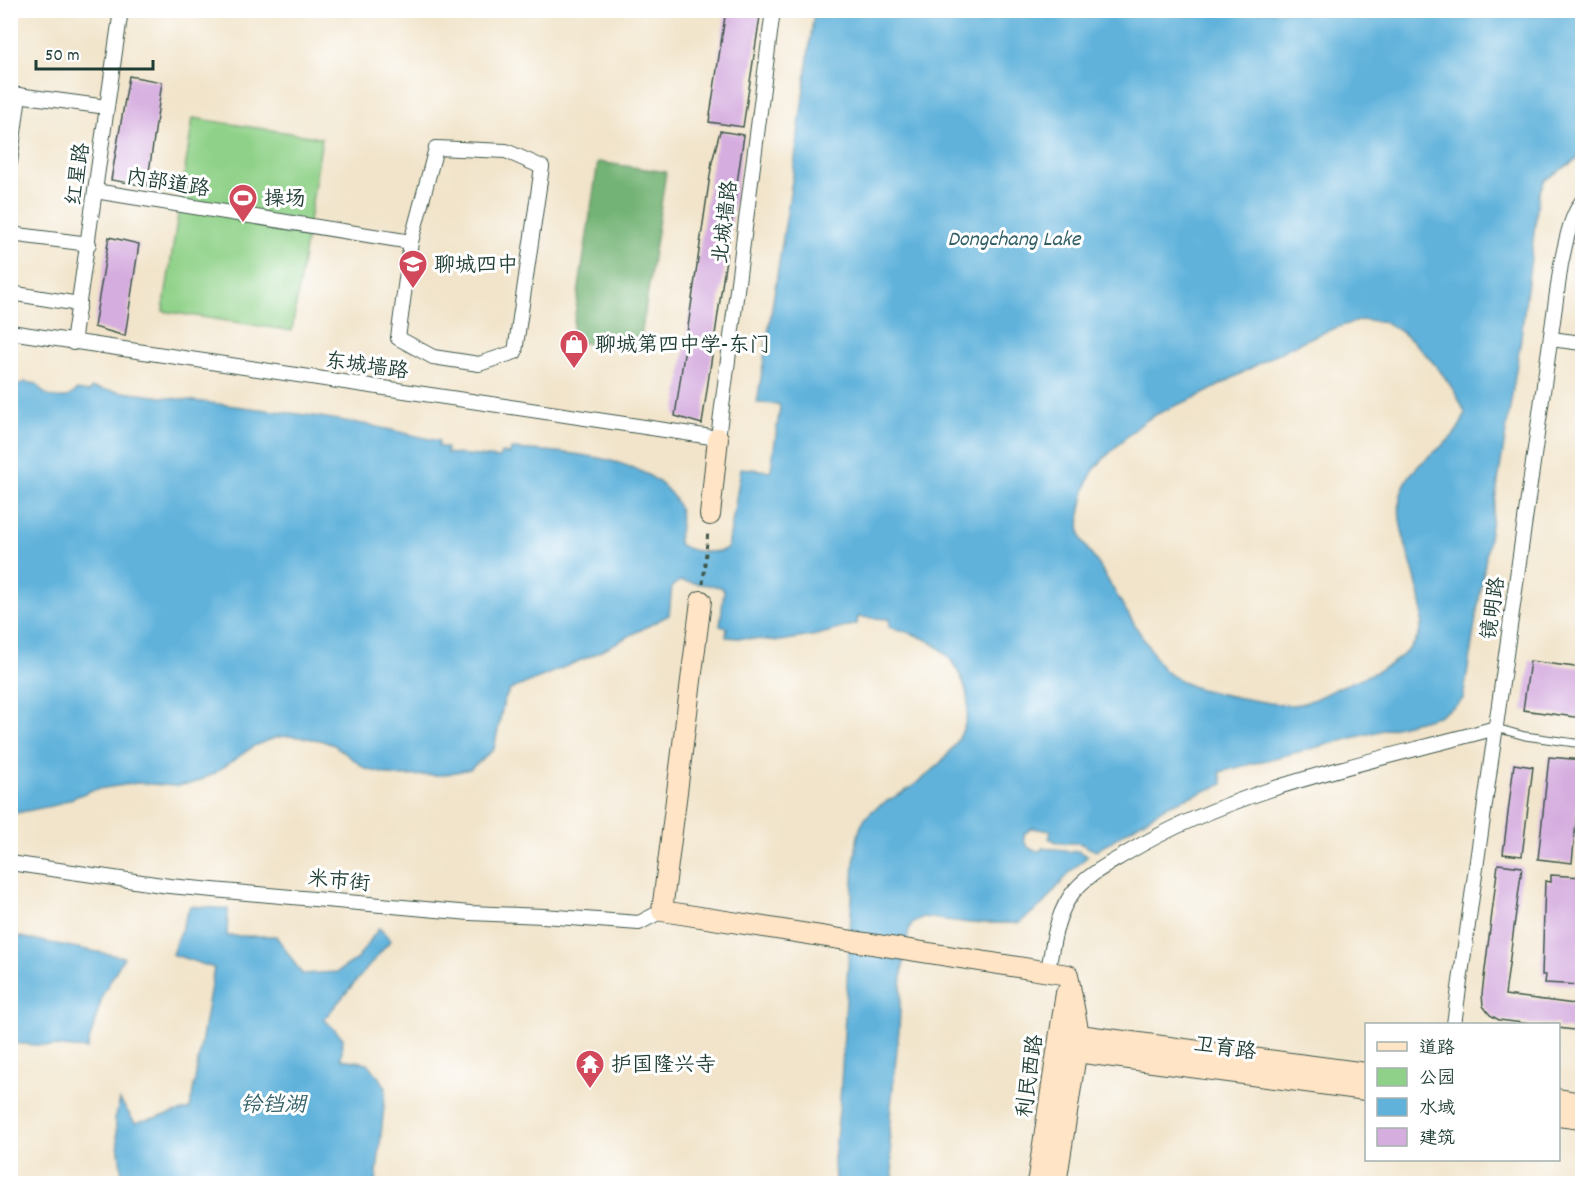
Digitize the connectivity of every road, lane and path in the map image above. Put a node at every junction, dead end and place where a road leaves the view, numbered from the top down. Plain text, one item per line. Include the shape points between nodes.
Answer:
1 (121, 10) edge
2 (773, 10) edge
3 (15, 94) edge
4 (107, 107) junction
5 (10, 163) edge
6 (95, 191) junction
7 (1582, 201) edge
8 (10, 234) edge
9 (411, 242) junction
10 (89, 244) junction
11 (10, 293) edge
12 (79, 304) junction
13 (10, 332) edge
14 (1551, 339) junction
15 (73, 343) junction
16 (1582, 343) edge
17 (718, 438) junction
18 (710, 515) joint
19 (701, 601) joint
20 (1496, 728) junction
21 (1582, 744) edge
22 (10, 863) edge
23 (663, 911) junction
24 (1048, 971) junction
25 (1068, 975) junction
26 (1454, 1023) edge
27 (1078, 1043) junction
28 (1365, 1073) edge
29 (1365, 1090) edge
30 (1560, 1099) edge
31 (1582, 1103) edge
32 (1560, 1116) edge
33 (1582, 1119) edge
34 (1037, 1184) edge
35 (1056, 1184) edge

1 - 4 street, 红星路
2 - 17 street, 北城墙路
3 - 4 street
3 - 5 street
4 - 6 street, 红星路
6 - 9 street, 内部道路
6 - 10 street, 红星路
7 - 14 street, 镜明路 via 1568,231
8 - 10 street
9 - 9 street via 398,338 433,357 479,364 515,352 542,167 506,151 436,148
10 - 12 street, 红星路
11 - 12 street
12 - 15 street, 红星路
13 - 15 street, 东城墙路
14 - 16 street
14 - 20 street, 镜明路
15 - 17 street, 东城墙路
17 - 18 main road
18 - 19 path
19 - 23 main road
20 - 21 lane
20 - 24 street via 1257,794 1158,835 1091,875 1074,891 1058,921
20 - 26 street, 镜明路
22 - 23 street, 米市街 via 169,886 488,914 639,923
23 - 24 main road
24 - 25 main road
25 - 27 main road, 利民西路
25 - 34 main road, 利民西路
27 - 28 main road, 卫育路
27 - 29 main road, 卫育路
27 - 35 main road, 利民西路
30 - 31 main road
32 - 33 main road

